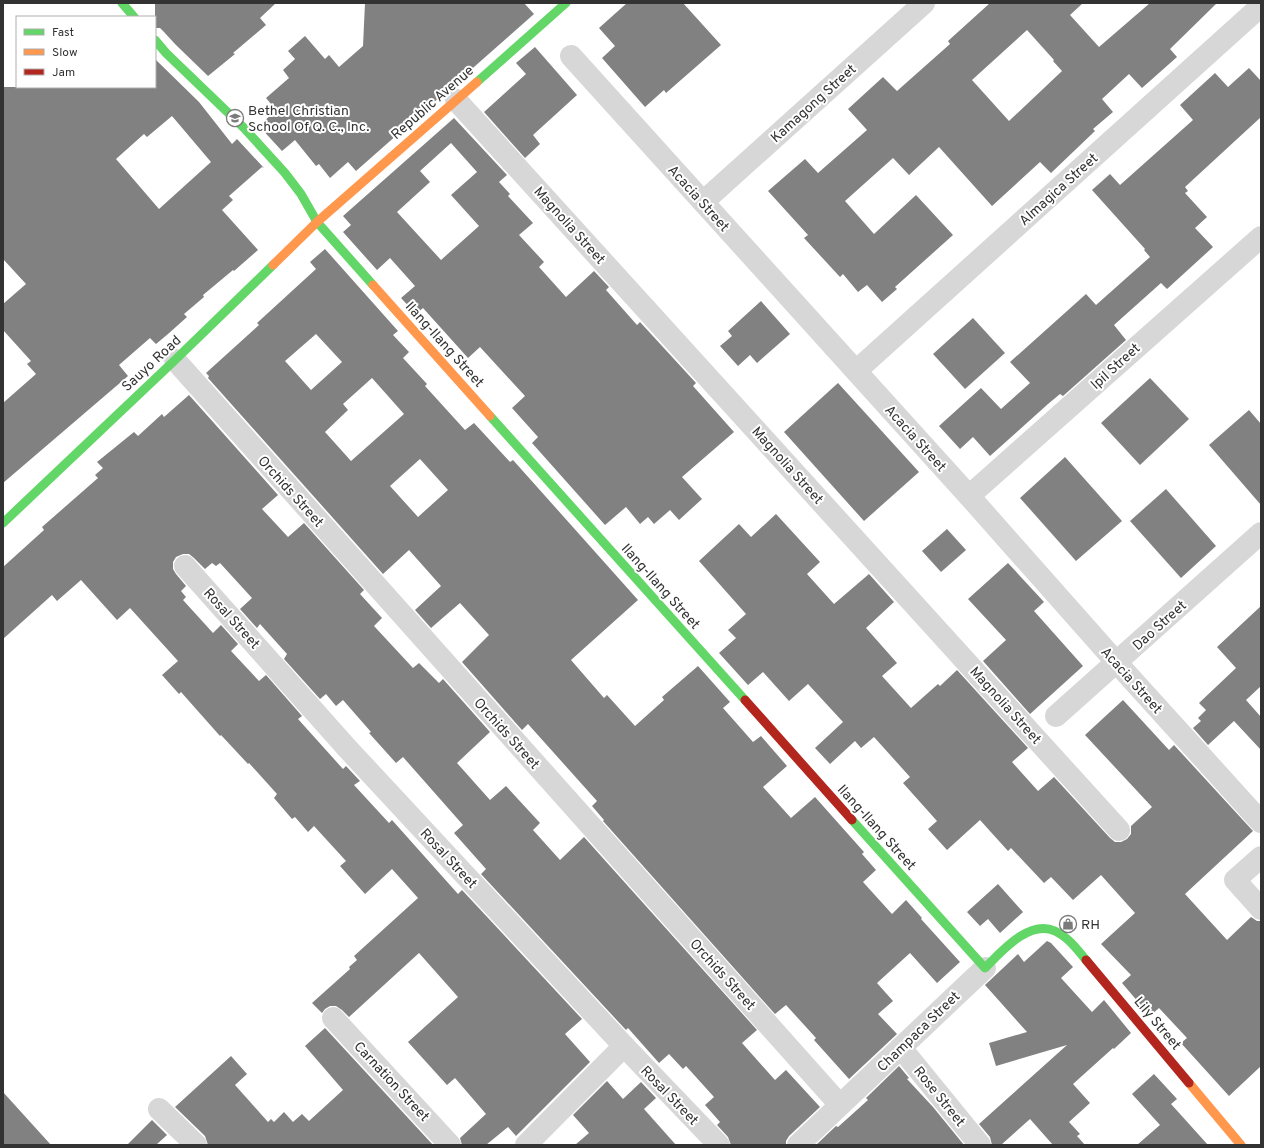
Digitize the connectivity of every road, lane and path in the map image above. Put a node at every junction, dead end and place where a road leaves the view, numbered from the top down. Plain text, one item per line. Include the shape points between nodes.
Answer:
1 (122, 3) edge
2 (566, 3) edge
3 (924, 3) edge
4 (1261, 6) edge
5 (133, 16) edge
6 (156, 41) edge
7 (571, 56) dead end
8 (456, 100) junction
9 (703, 202) junction
10 (317, 222) junction
11 (1261, 237) edge
12 (175, 360) junction
13 (856, 371) junction
14 (969, 496) junction
15 (3, 523) edge
16 (1261, 533) edge
17 (185, 566) dead end
18 (1117, 663) junction
19 (1056, 716) dead end
20 (1261, 822) edge
21 (1119, 830) dead end
22 (1261, 857) edge
23 (1261, 909) edge
24 (1045, 928) joint
25 (985, 968) junction
26 (333, 1018) dead end
27 (624, 1046) junction
28 (900, 1048) junction
29 (840, 1105) junction
30 (159, 1108) dead end
31 (196, 1145) edge
32 (450, 1145) edge
33 (526, 1145) edge
34 (719, 1145) edge
35 (798, 1145) edge
36 (980, 1145) edge
37 (1241, 1145) edge

1 - 5 street
2 - 8 street, Republic Avenue
3 - 9 street, Kamagong Street
4 - 13 street, Almagica Street
6 - 10 street, Ilang-Ilang Street via 244,128 285,173
7 - 9 street, Acacia Street
8 - 10 street, Republic Avenue
8 - 21 street, Magnolia Street
9 - 13 street, Acacia Street
10 - 12 street, Sauyo Road
10 - 25 street, Ilang-Ilang Street
11 - 14 street, Ipil Street
12 - 15 street, Sauyo Road
12 - 29 street, Orchids Street
13 - 14 street, Acacia Street
14 - 18 street, Acacia Street
16 - 18 street, Dao Street
17 - 27 street, Rosal Street via 347,748
18 - 19 street, Dao Street
18 - 20 street, Acacia Street
22 - 23 street via 1235,880
24 - 25 street, Champaca Street via 1036,929 1017,939
24 - 37 street, Lily Street via 1063,936 1078,950
25 - 28 street, Champaca Street
26 - 32 street, Carnation Street
27 - 33 street
27 - 34 street, Rosal Street
28 - 29 street, Champaca Street
28 - 36 street, Rose Street
29 - 35 street, Champaca Street
30 - 31 street

